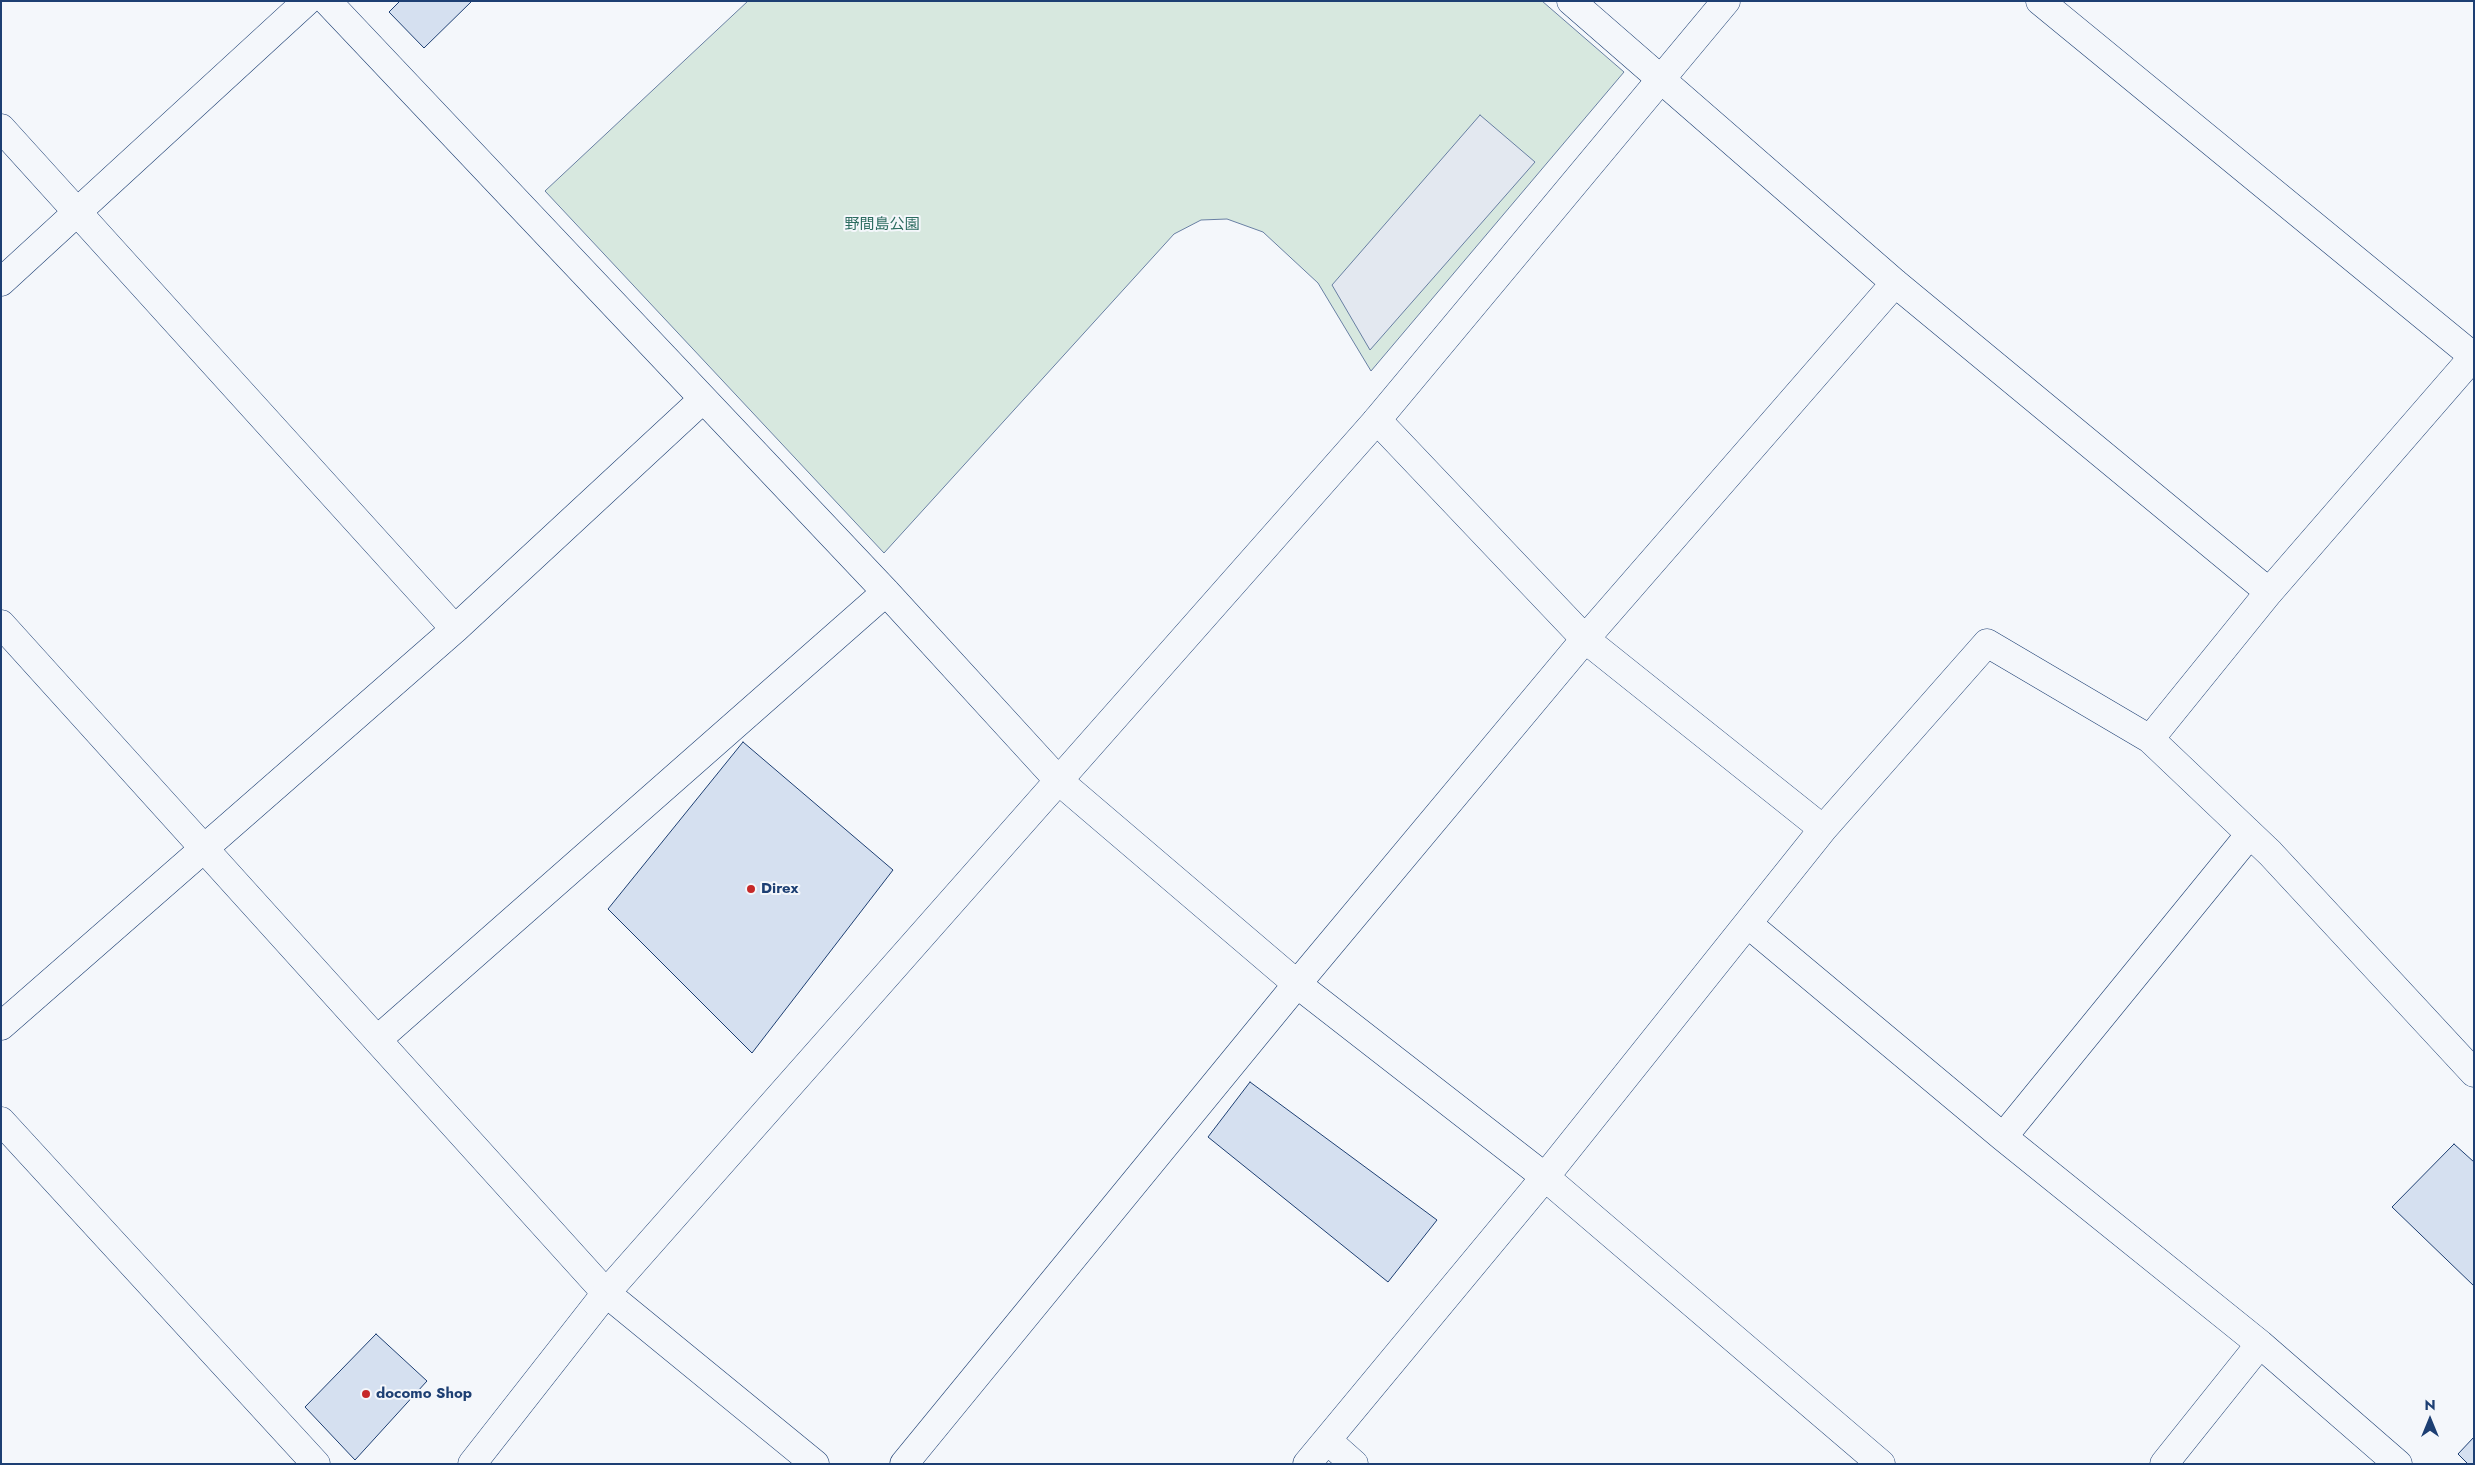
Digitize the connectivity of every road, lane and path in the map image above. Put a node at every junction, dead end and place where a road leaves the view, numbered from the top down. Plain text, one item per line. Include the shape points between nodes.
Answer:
1 (307, 1) edge
2 (326, 1) edge
3 (1571, 1) edge
4 (1726, 1) edge
5 (2040, 1) edge
6 (1662, 79) junction
7 (1, 128) edge
8 (78, 213) junction
9 (1, 282) edge
10 (1895, 283) junction
11 (2474, 357) edge
12 (702, 400) junction
13 (1377, 420) junction
14 (886, 592) junction
15 (2269, 592) junction
16 (1, 624) edge
17 (455, 629) junction
18 (1585, 639) junction
19 (2150, 739) junction
20 (1059, 781) junction
21 (1823, 829) junction
22 (2250, 834) junction
23 (204, 848) junction
24 (1748, 924) junction
25 (1297, 984) junction
26 (1, 1026) edge
27 (378, 1040) junction
28 (2474, 1074) edge
29 (1, 1121) edge
30 (2003, 1137) junction
31 (1546, 1178) junction
32 (606, 1293) junction
33 (2260, 1344) junction
34 (1327, 1440) junction
35 (316, 1464) edge
36 (472, 1464) edge
37 (815, 1464) edge
38 (904, 1464) edge
39 (1308, 1464) edge
40 (1354, 1464) edge
41 (1881, 1464) edge
42 (2164, 1464) edge
43 (2398, 1464) edge

1 - 8 street
2 - 12 street
3 - 6 street
4 - 6 street
5 - 11 street
6 - 10 street
6 - 13 street
7 - 8 street
8 - 9 street
8 - 17 street
10 - 15 street
10 - 18 street
11 - 15 street
12 - 14 street
12 - 17 street
13 - 18 street
13 - 20 street
14 - 20 street
14 - 27 street
15 - 19 street
16 - 23 street
17 - 23 street
18 - 21 street
18 - 25 street
19 - 21 street via 1987,643
19 - 22 street
20 - 25 street
20 - 32 street
21 - 24 street
22 - 28 street
22 - 30 street
23 - 26 street
23 - 27 street
24 - 30 street
24 - 31 street
25 - 31 street
25 - 38 street
27 - 32 street
29 - 35 street
30 - 33 street
31 - 34 street
31 - 41 street
32 - 36 street
32 - 37 street
33 - 42 street
33 - 43 street
34 - 39 street
34 - 40 street

